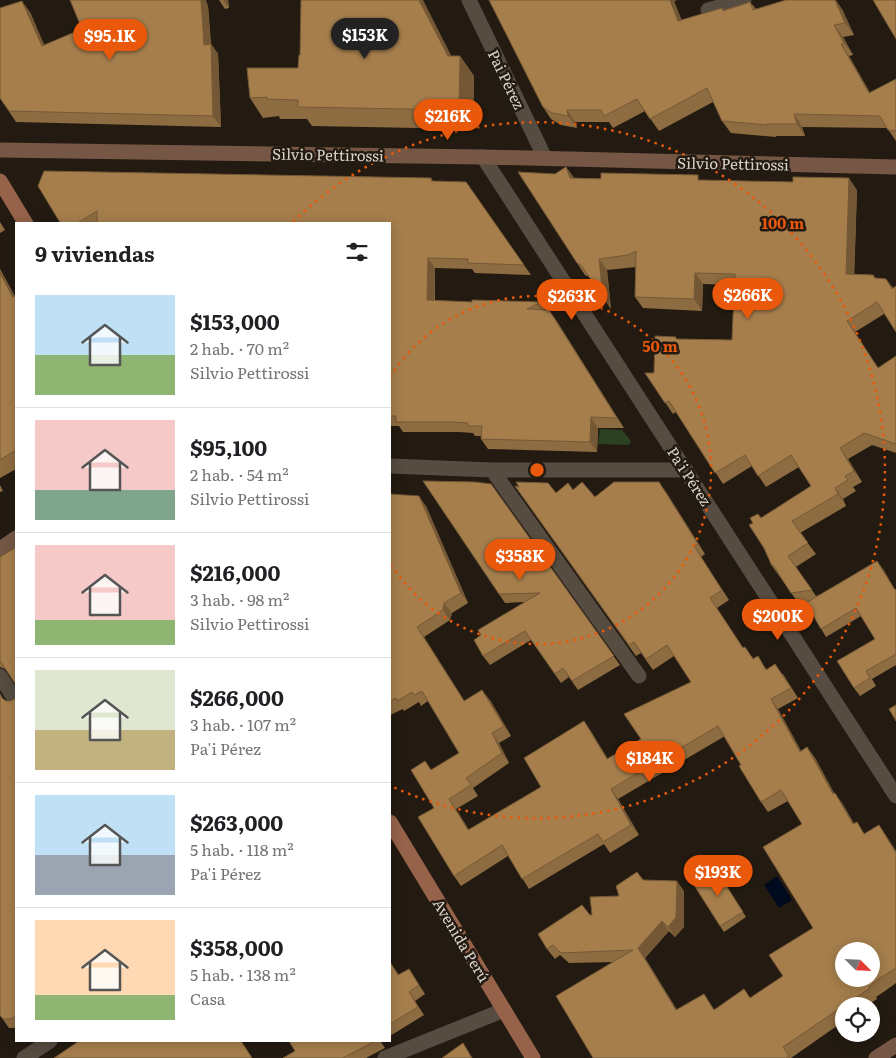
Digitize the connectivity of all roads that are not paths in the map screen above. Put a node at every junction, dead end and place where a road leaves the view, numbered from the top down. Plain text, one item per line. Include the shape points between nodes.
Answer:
1 (469, 0) edge
2 (744, 0) edge
3 (708, 10) edge
4 (0, 150) edge
5 (483, 157) junction
6 (546, 158) junction
7 (896, 167) edge
8 (0, 181) edge
9 (25, 222) edge
10 (391, 466) edge
11 (492, 470) junction
12 (686, 470) junction
13 (15, 539) edge
14 (0, 548) edge
15 (0, 676) edge
16 (640, 676) dead end
17 (15, 699) edge
18 (896, 796) edge
19 (391, 824) edge
20 (504, 1010) junction
21 (48, 1042) edge
22 (896, 1045) edge
23 (24, 1058) edge
24 (385, 1058) edge
25 (533, 1058) edge
26 (876, 1058) edge

1 - 6 street, Pai Pérez
2 - 3 street
4 - 5 main road, Silvio Pettirossi
5 - 6 main road, Silvio Pettirossi
5 - 12 street, Pa'i Pérez
6 - 7 main road, Silvio Pettirossi
8 - 9 main road
10 - 11 street
11 - 12 street
11 - 16 street
12 - 18 street, Pa'i Pérez
13 - 14 main road
15 - 17 street
19 - 20 main road, Avenida Perú
20 - 24 street
20 - 25 main road, Avenida Perú
21 - 23 street
22 - 26 main road

